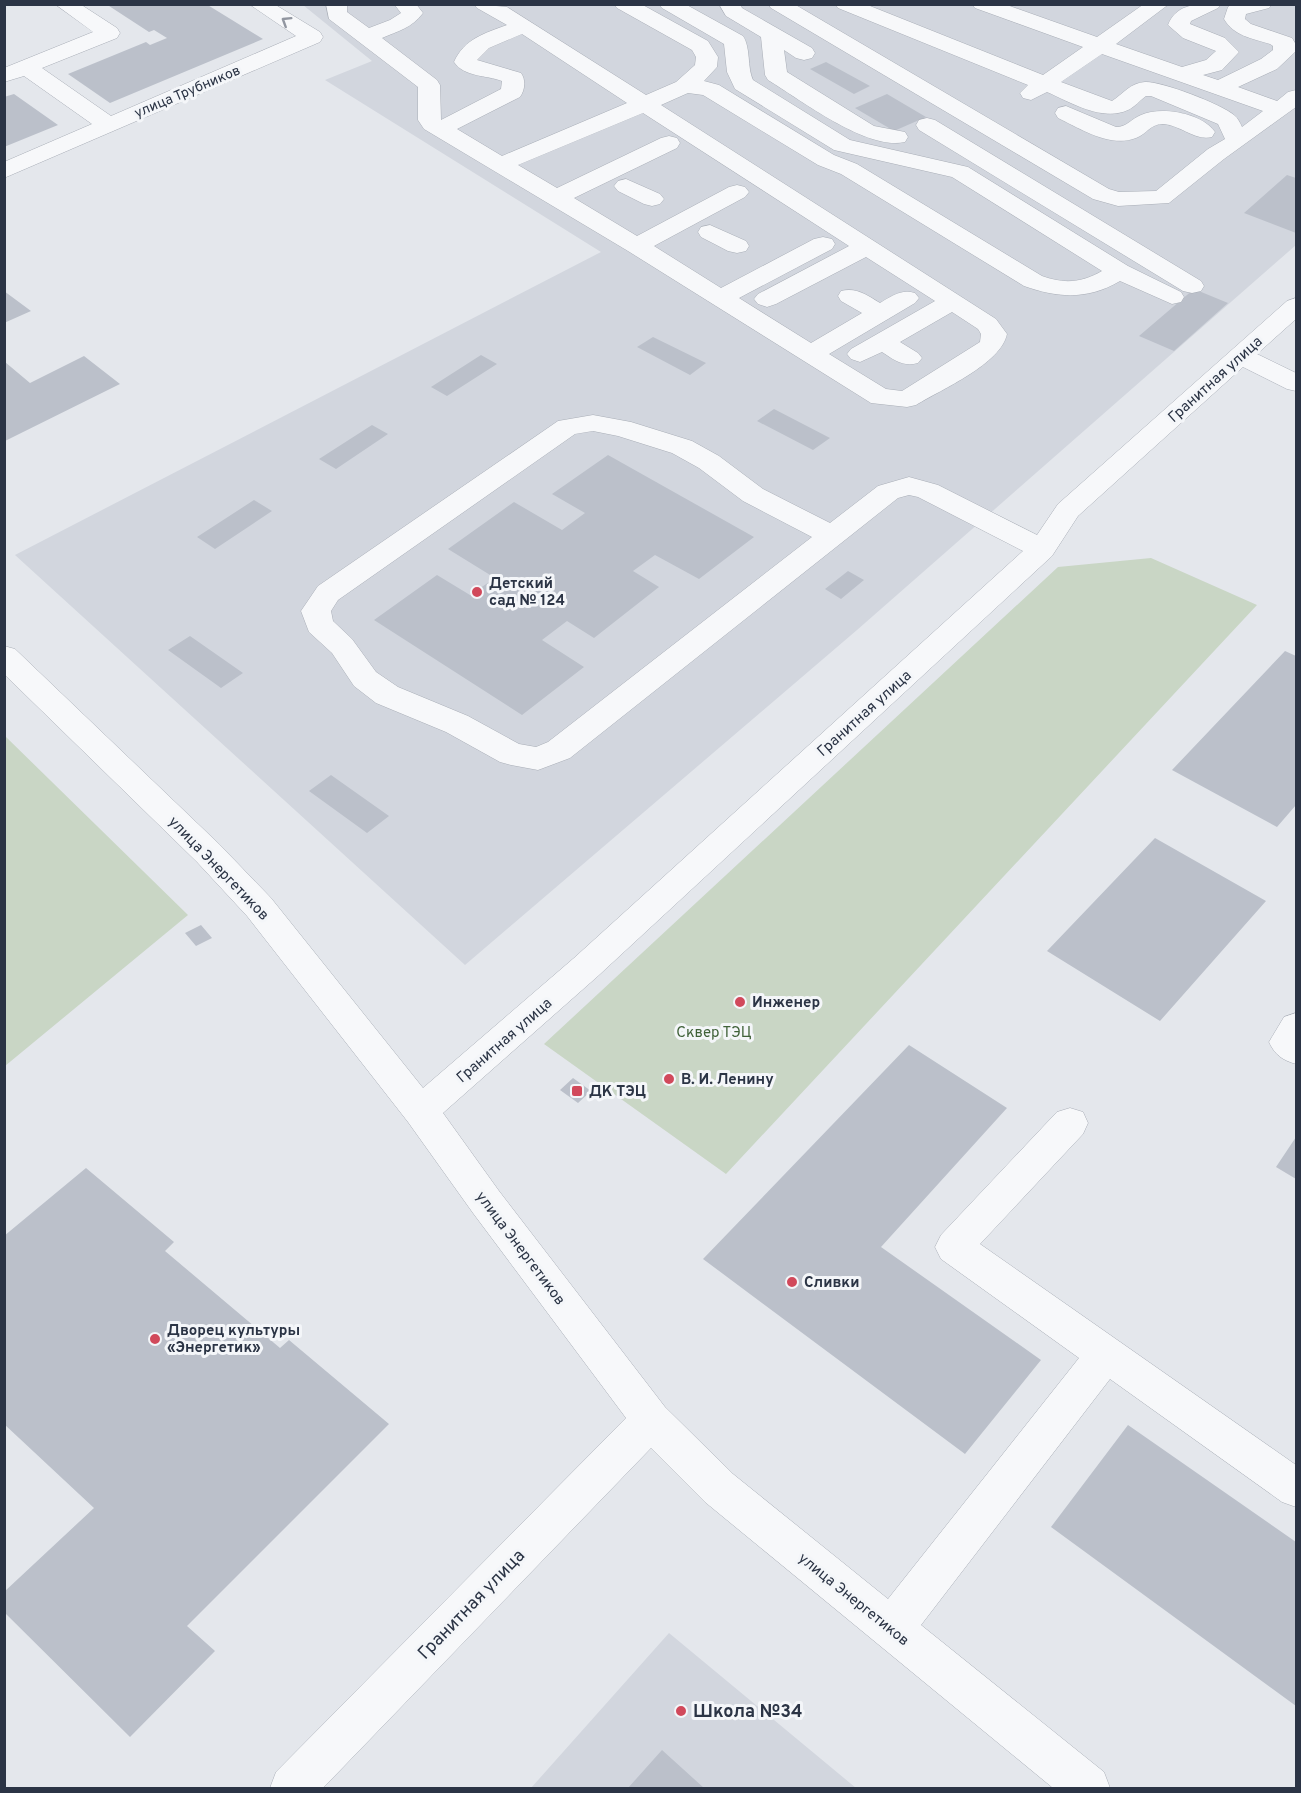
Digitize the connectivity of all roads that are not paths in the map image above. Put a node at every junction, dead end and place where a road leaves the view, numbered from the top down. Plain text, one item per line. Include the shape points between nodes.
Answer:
1 (65, 4) edge
2 (259, 4) edge
3 (336, 4) edge
4 (404, 4) edge
5 (484, 4) edge
6 (624, 4) edge
7 (669, 4) edge
8 (729, 4) edge
9 (778, 4) edge
10 (845, 4) edge
11 (982, 4) edge
12 (1159, 4) edge
13 (1211, 4) edge
14 (1262, 4) edge
15 (524, 26) junction
16 (771, 33) junction
17 (366, 37) junction
18 (1100, 45) junction
19 (804, 53) dead end
20 (26, 67) junction
21 (1179, 75) junction
22 (4, 76) edge
23 (977, 79) dead end
24 (1046, 82) junction
25 (684, 87) junction
26 (1216, 89) junction
27 (1027, 96) junction
28 (643, 103) junction
29 (1289, 104) edge
30 (108, 125) junction
31 (927, 125) dead end
32 (440, 129) junction
33 (1237, 141) junction
34 (621, 142) dead end
35 (669, 142) dead end
36 (707, 144) junction
37 (975, 153) junction
38 (1216, 153) junction
39 (645, 154) junction
40 (499, 165) junction
41 (4, 171) edge
42 (626, 186) junction
43 (691, 191) dead end
44 (558, 197) junction
45 (603, 197) dead end
46 (652, 199) dead end
47 (758, 199) junction
48 (714, 204) junction
49 (710, 232) junction
50 (771, 243) dead end
51 (823, 244) dead end
52 (637, 246) junction
53 (684, 246) dead end
54 (737, 246) dead end
55 (868, 246) junction
56 (796, 258) junction
57 (1119, 272) junction
58 (792, 286) junction
59 (850, 296) dead end
60 (722, 297) junction
61 (906, 298) dead end
62 (767, 300) dead end
63 (819, 301) dead end
64 (952, 302) junction
65 (1296, 306) edge
66 (880, 313) junction
67 (810, 354) junction
68 (1240, 356) junction
69 (909, 358) dead end
70 (1296, 383) edge
71 (832, 536) junction
72 (1042, 549) junction
73 (4, 656) edge
74 (1296, 1027) edge
75 (1296, 1050) edge
76 (421, 1111) junction
77 (1070, 1123) dead end
78 (1106, 1354) junction
79 (651, 1419) junction
80 (1296, 1488) edge
81 (891, 1629) junction
82 (292, 1788) edge
83 (1088, 1788) edge

1 - 20 street via 109,33
30 -> 2 street, улица Трубников via 312,37
3 - 17 street via 336,14
4 - 17 street via 412,14 408,21
5 - 15 street
6 - 25 street via 700,46 707,57 706,67
7 - 57 street via 735,40 743,84 842,145 960,172
8 - 16 street via 734,12
9 - 38 street via 1101,194 1118,199 1161,198
10 - 24 street
11 - 18 street
12 - 18 street
13 - 21 street via 1182,17 1179,25 1184,32 1224,46 1228,52 1214,65
14 - 26 street via 1235,11 1236,25 1275,37 1284,44 1284,52 1269,64
15 - 28 street
15 - 32 street via 474,48 465,63 513,78 512,92
16 - 19 street
16 - 37 street via 776,75 867,131
17 - 32 street via 429,85 429,120
18 - 21 street
18 - 24 street
20 - 22 street
20 - 30 street
21 - 26 street
23 - 27 street
24 - 27 street
24 - 33 street via 1115,108 1139,92 1154,90 1227,120
25 - 28 street
25 - 57 street via 711,90 1033,281 1072,290 1091,286
26 - 29 street
27 - 38 street via 1122,134 1154,117 1168,118 1202,130 1212,139
28 - 36 street
28 - 40 street
29 - 33 street
30 - 41 street, улица Трубников
31 - 37 street
32 - 40 street
33 - 38 street
34 - 39 street
35 - 39 street
36 - 42 street
36 - 47 street
37 - 57 street via 1182,291
39 - 44 street
40 - 44 street
42 - 45 street
42 - 46 street
43 - 48 street
44 - 52 street
47 - 48 street
47 - 49 street
47 - 55 street
48 - 52 street
49 - 53 street
49 - 54 street
50 - 56 street
51 - 56 street
52 - 60 street
55 - 58 street
55 - 64 street
56 - 60 street
58 - 62 street
58 - 63 street
59 - 66 street
60 - 67 street
61 - 66 street
64 - 67 street via 987,324 994,334 992,344 907,399 880,397
64 - 69 street via 870,347
65 - 68 street, Гранитная улица
66 - 67 street
68 - 70 street
68 - 72 street, Гранитная улица via 1068,510
71 - 71 street via 559,750 538,759 511,754 457,724 387,695 365,679 342,646 320,625 316,611 328,593 567,428 593,423 682,447 710,462 753,495
71 - 72 street via 888,492 909,486 928,491
72 - 76 street, Гранитная улица via 586,968
73 - 76 street, улица Энергетиков via 208,852 259,907
74 - 75 street via 1286,1042
76 - 79 street, улица Энергетиков
77 - 78 street via 954,1247
78 - 80 street
78 - 81 street
79 - 81 street, улица Энергетиков via 719,1488
79 - 82 street, Гранитная улица
81 - 83 street, улица Энергетиков

